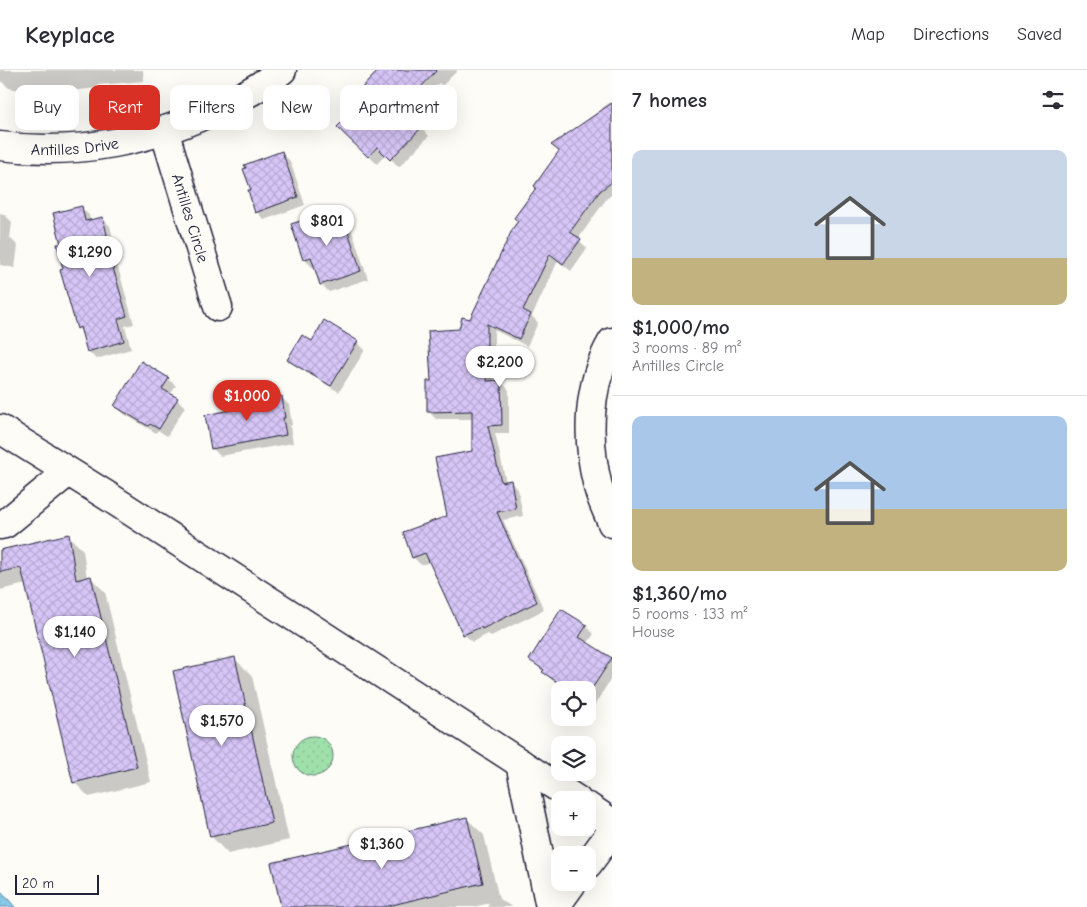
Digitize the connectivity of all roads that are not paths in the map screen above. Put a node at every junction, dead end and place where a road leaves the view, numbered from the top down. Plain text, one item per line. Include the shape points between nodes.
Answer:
1 (282, 70) edge
2 (164, 130) junction
3 (0, 146) edge
4 (218, 307) dead end
5 (612, 342) edge
6 (0, 429) edge
7 (68, 472) junction
8 (612, 523) edge
9 (0, 525) edge
10 (520, 763) junction
11 (563, 791) edge
12 (596, 812) edge
13 (612, 823) edge
14 (612, 831) edge
15 (596, 853) edge
16 (567, 891) edge
17 (550, 907) edge
18 (555, 907) edge

1 - 2 street, Antilles Drive via 245,96
2 - 3 street, Antilles Drive via 125,141 84,147
2 - 4 street, Antilles Circle
5 - 8 street via 594,387 590,423 592,458
6 - 7 street
7 - 9 street
7 - 10 street
10 - 11 street
10 - 17 street
12 - 13 street
14 - 15 street
16 - 18 street

